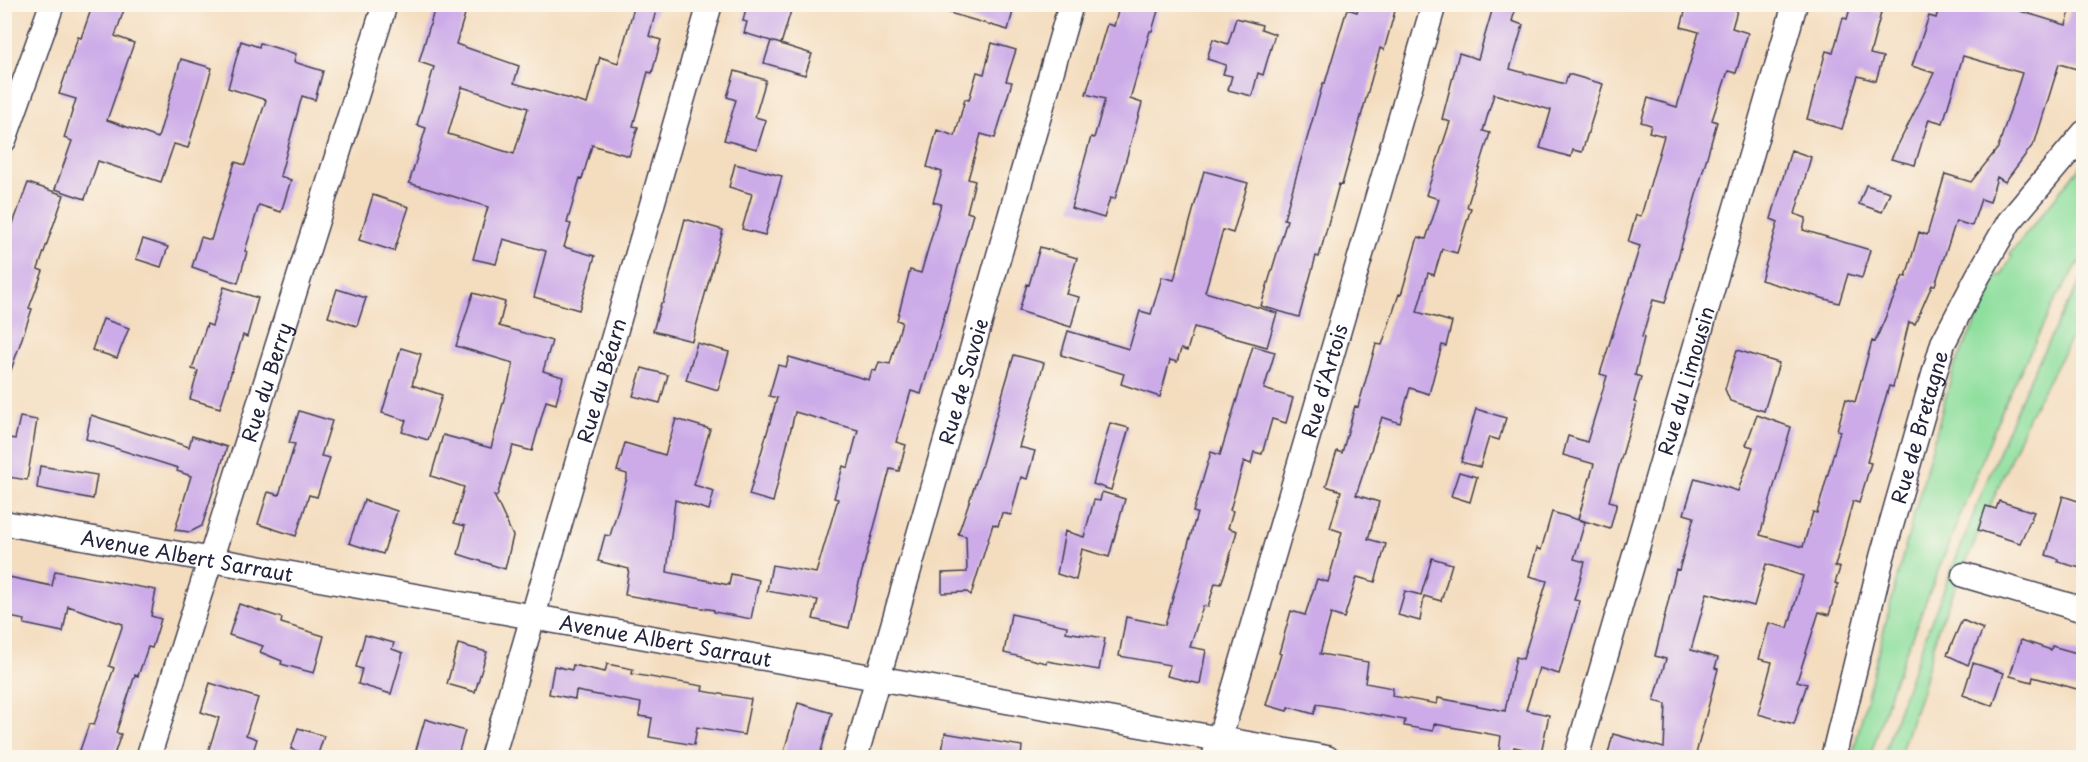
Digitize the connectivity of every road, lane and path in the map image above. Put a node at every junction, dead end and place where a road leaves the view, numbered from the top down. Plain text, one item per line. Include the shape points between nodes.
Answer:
1 (52, 4) edge
2 (385, 4) edge
3 (710, 4) edge
4 (1071, 4) edge
5 (1434, 4) edge
6 (1795, 4) edge
7 (2084, 133) edge
8 (4, 140) edge
9 (4, 523) edge
10 (211, 559) junction
11 (1964, 575) dead end
12 (2084, 610) edge
13 (533, 616) junction
14 (878, 678) junction
15 (1217, 748) edge
16 (148, 758) edge
17 (492, 758) edge
18 (855, 758) edge
19 (1327, 758) edge
20 (1576, 758) edge
21 (1833, 758) edge

1 - 8 street
2 - 10 street, Rue du Berry
3 - 13 street, Rue du Béarn
4 - 14 street, Rue de Savoie
5 - 15 street, Rue d'Artois
6 - 20 street, Rue du Limousin
7 - 21 street, Rue de Bretagne via 2009,222 1943,343 1882,557
9 - 10 street, Avenue Albert Sarraut
10 - 13 street, Avenue Albert Sarraut
10 - 16 street, Rue du Berry
11 - 12 street
13 - 14 street, Avenue Albert Sarraut
13 - 17 street, Rue du Béarn
14 - 15 street, Avenue Albert Sarraut
14 - 18 street, Rue de Savoie
15 - 19 street, Avenue Albert Sarraut

